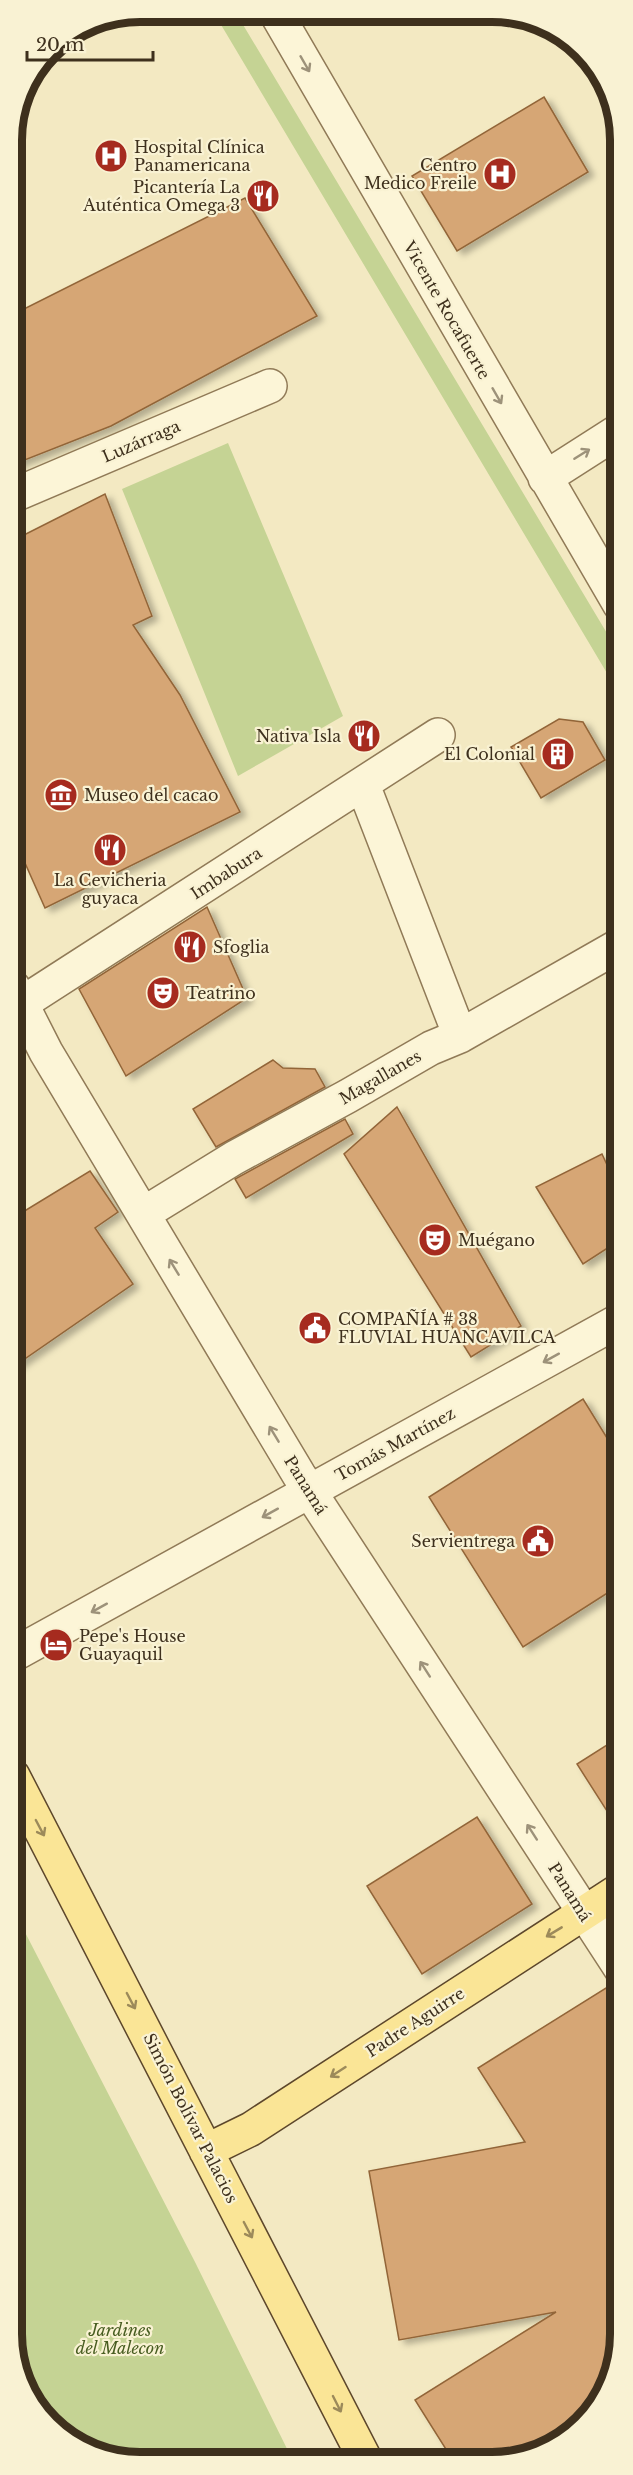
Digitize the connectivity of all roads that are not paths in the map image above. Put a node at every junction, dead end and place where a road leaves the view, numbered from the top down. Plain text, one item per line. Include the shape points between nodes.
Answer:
1 (281, 22) edge
2 (270, 386) dead end
3 (610, 436) edge
4 (544, 478) junction
5 (23, 491) edge
6 (610, 588) edge
7 (438, 735) dead end
8 (363, 785) junction
9 (610, 951) edge
10 (23, 995) edge
11 (23, 1013) edge
12 (460, 1036) junction
13 (143, 1214) junction
14 (610, 1326) edge
15 (310, 1492) junction
16 (22, 1650) edge
17 (22, 1794) edge
18 (610, 1896) edge
19 (583, 1914) junction
20 (610, 1953) edge
21 (206, 2151) junction
22 (361, 2452) edge

1 -> 4 street, Vicente Rocafuerte
2 - 5 street, Luzárraga
4 -> 3 street
4 - 6 street, Vicente Rocafuerte
7 - 8 street, Imbabura
8 - 10 street, Imbabura
8 - 12 street
9 - 12 street, Magallanes
11 - 13 street, Panamá
12 - 13 street, Magallanes via 431,1048 234,1158
15 -> 13 street, Panamá
14 -> 15 street, Tomás Martínez
15 -> 16 street, Tomás Martínez
19 -> 15 street, Panamá
17 -> 21 main road, Simón Bolívar Palacios
18 - 19 main road, Padre Aguirre
19 - 20 street, Panamá
19 -> 21 main road, Padre Aguirre via 251,2129
21 -> 22 main road, Simón Bolívar Palacios

